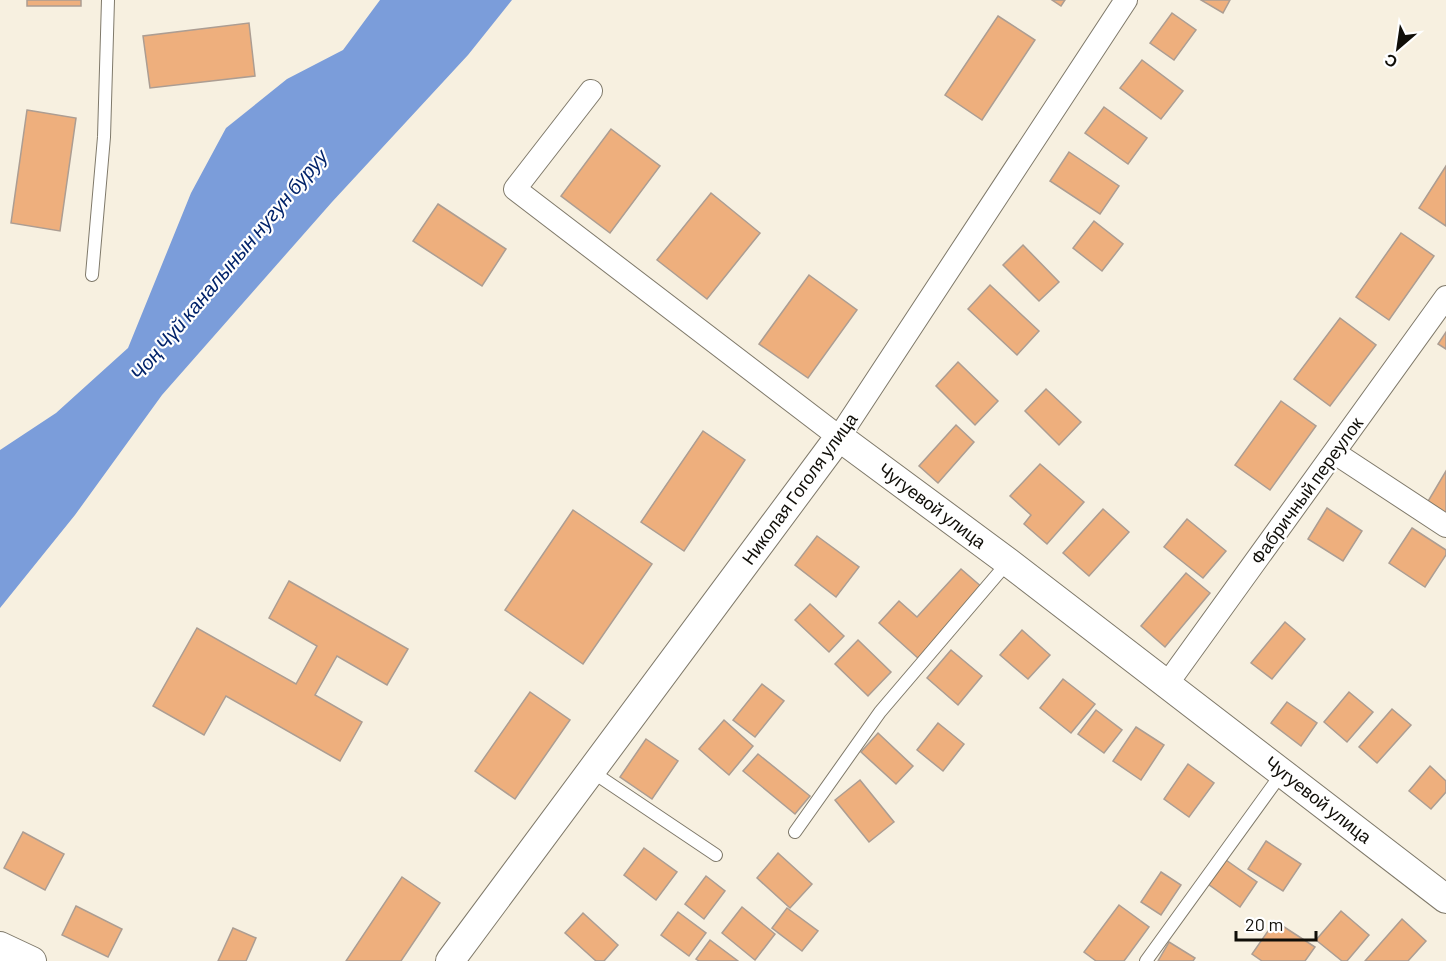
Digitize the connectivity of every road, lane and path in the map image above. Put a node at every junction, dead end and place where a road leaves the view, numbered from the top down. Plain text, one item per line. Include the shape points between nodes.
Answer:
1 (108, 0) edge
2 (1126, 0) edge
3 (591, 91) dead end
4 (92, 275) dead end
5 (1446, 297) edge
6 (839, 437) junction
7 (1335, 453) junction
8 (1446, 526) edge
9 (1008, 562) junction
10 (1167, 684) junction
11 (591, 771) junction
12 (1282, 773) junction
13 (795, 832) dead end
14 (716, 855) dead end
15 (1446, 899) edge
16 (0, 946) edge
17 (32, 961) edge
18 (450, 961) edge
19 (1146, 961) edge

1 - 4 lane via 104,137
2 - 6 street, Николая Гоголя улица
3 - 6 street, Чугуевой улица via 515,189
5 - 7 street, Фабричный переулок
6 - 9 street, Чугуевой улица
6 - 11 street, Николая Гоголя улица
7 - 8 street
7 - 10 street, Фабричный переулок
9 - 10 street, Чугуевой улица
9 - 13 lane via 880,712
10 - 12 street, Чугуевой улица
11 - 14 lane
11 - 18 street, Николая Гоголя улица
12 - 15 street, Чугуевой улица
12 - 19 lane
16 - 17 street

